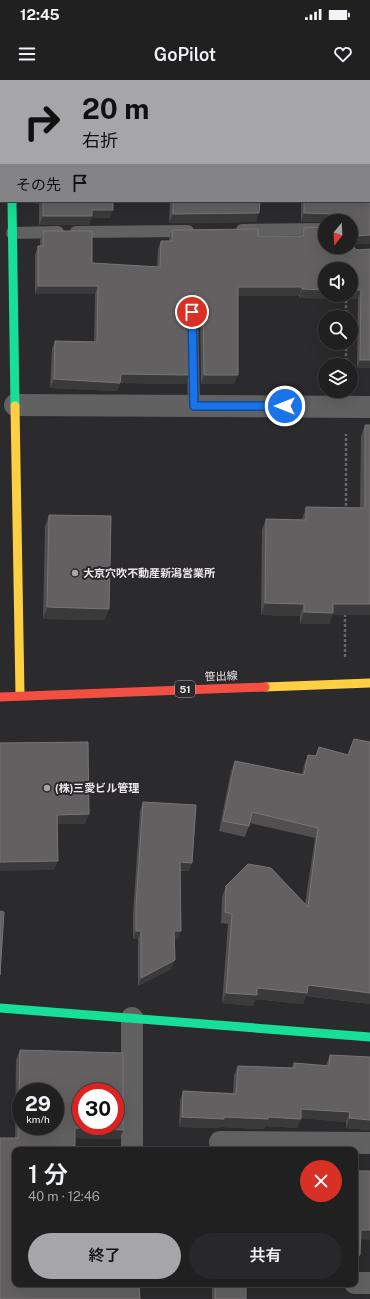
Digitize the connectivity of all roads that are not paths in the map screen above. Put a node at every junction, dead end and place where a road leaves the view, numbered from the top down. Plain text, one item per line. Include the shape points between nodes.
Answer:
1 (12, 202) edge
2 (318, 229) edge
3 (200, 230) edge
4 (231, 230) edge
5 (12, 233) junction
6 (192, 312) dead end
7 (0, 317) edge
8 (14, 317) junction
9 (15, 405) junction
10 (194, 406) junction
11 (370, 407) edge
12 (370, 682) edge
13 (20, 696) junction
14 (0, 697) edge
15 (0, 1008) edge
16 (132, 1018) junction
17 (370, 1037) edge
18 (220, 1142) dead end
19 (370, 1143) edge
20 (132, 1147) edge
21 (358, 1283) edge
22 (370, 1283) edge

1 - 5 street
2 - 4 lane
3 - 5 lane
5 - 8 street
6 - 10 lane
7 - 8 lane
8 - 9 street
9 - 10 street
9 - 13 street
10 - 11 street
12 - 13 street, 笹出線 / 51
13 - 14 street, 笹出線 / 51
15 - 16 street
16 - 17 street
16 - 20 street
18 - 19 street
21 - 22 street

